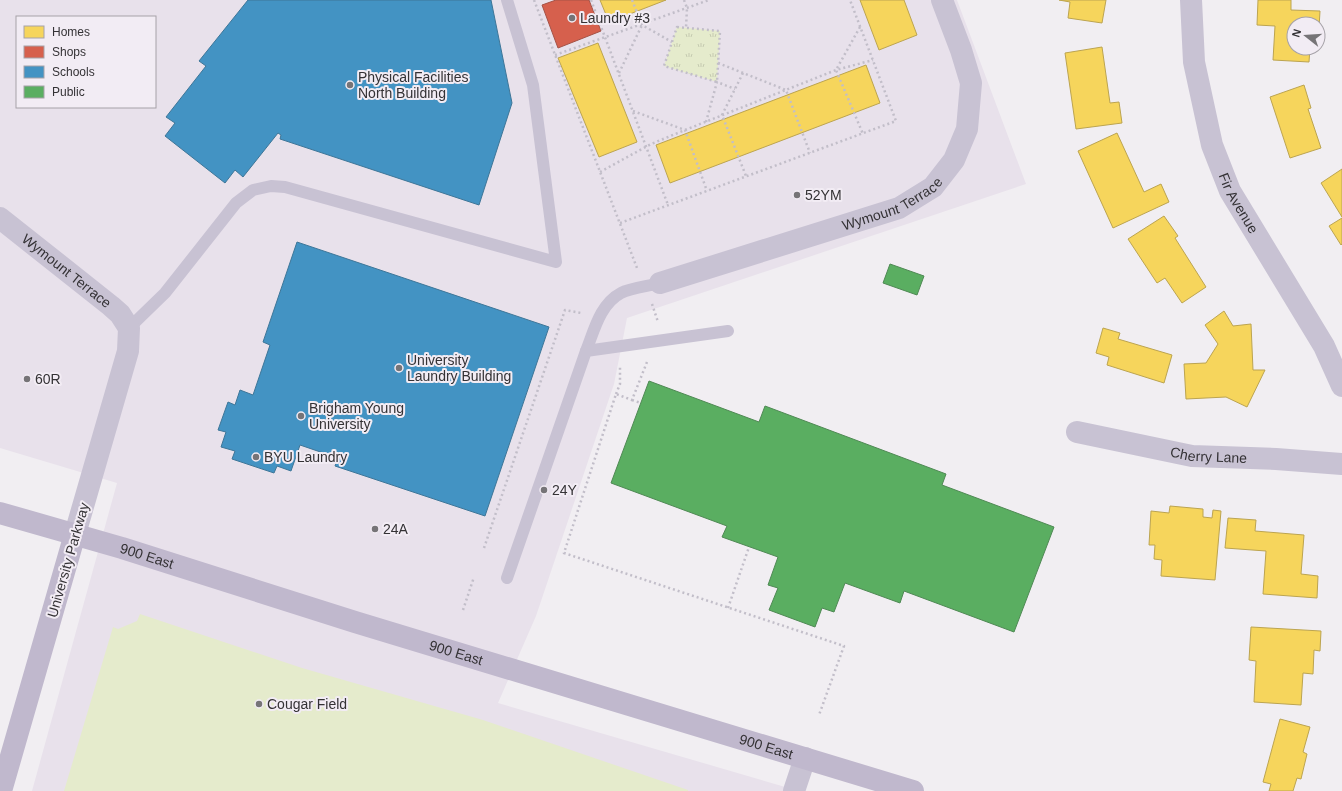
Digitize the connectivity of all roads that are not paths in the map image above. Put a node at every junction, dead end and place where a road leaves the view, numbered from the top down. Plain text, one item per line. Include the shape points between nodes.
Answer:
1 (507, 0) edge
2 (942, 0) edge
3 (1191, 0) edge
4 (0, 218) edge
5 (660, 283) joint
6 (129, 328) junction
7 (728, 331) dead end
8 (586, 351) junction
9 (1342, 386) edge
10 (1077, 432) dead end
11 (1342, 464) edge
12 (0, 513) edge
13 (75, 534) junction
14 (507, 578) dead end
15 (805, 758) junction
16 (1, 791) edge
17 (794, 791) edge
18 (913, 791) edge

1 - 6 lane via 532,85 556,262 285,187 271,186 253,190 236,203 165,293
2 - 5 street, Wymount Terrace via 971,83 967,129 954,160 933,187 899,208
3 - 9 street, Fir Avenue via 1194,62 1212,145 1230,191 1324,346
4 - 6 street, Wymount Terrace via 111,306
5 - 8 lane via 621,293 608,304 599,317
6 - 13 street, University Parkway via 128,352
7 - 8 lane
8 - 14 lane
10 - 11 street, Cherry Lane via 1192,456
12 - 13 main road, 900 East
13 - 15 main road, 900 East
13 - 16 main road, University Parkway
15 - 17 street
15 - 18 main road, 900 East

